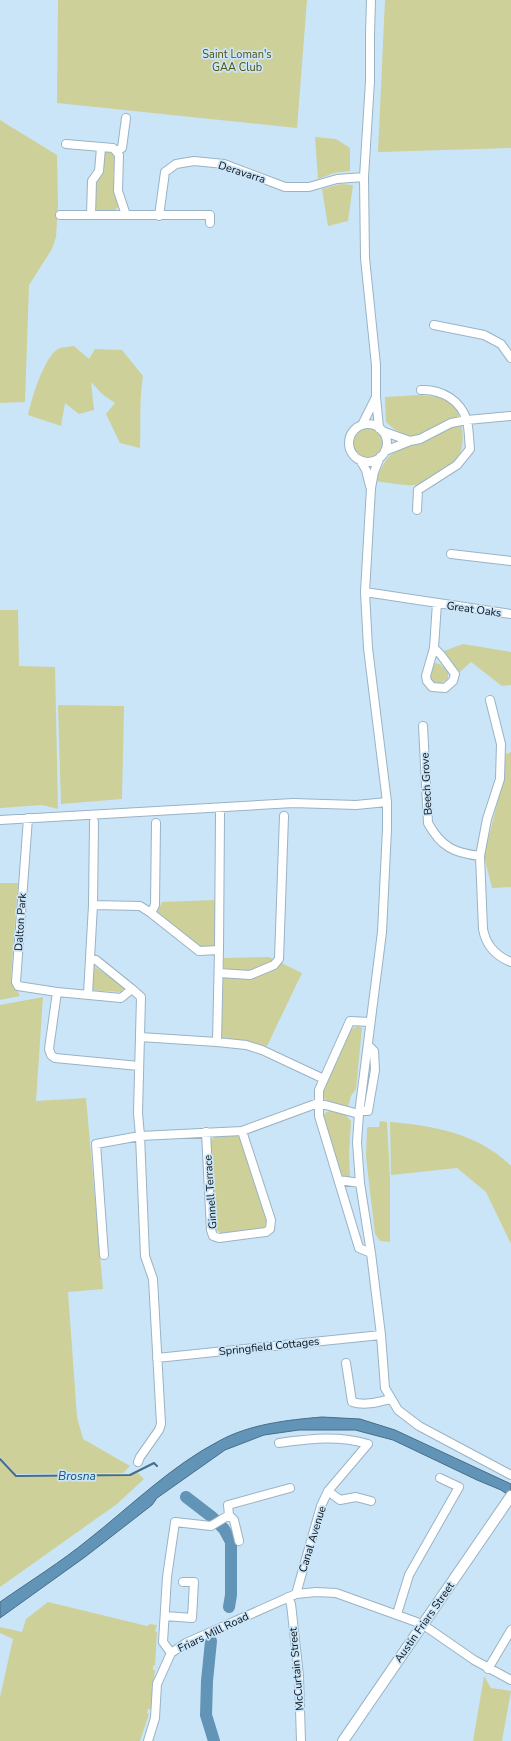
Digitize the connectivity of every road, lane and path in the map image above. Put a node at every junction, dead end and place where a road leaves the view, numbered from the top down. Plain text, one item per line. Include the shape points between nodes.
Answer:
1 (372, 0) edge
2 (126, 118) dead end
3 (66, 144) dead end
4 (101, 148) junction
5 (116, 151) junction
6 (364, 177) junction
7 (60, 215) dead end
8 (91, 215) junction
9 (126, 215) junction
10 (159, 216) junction
11 (210, 223) dead end
12 (434, 325) dead end
13 (511, 358) edge
14 (421, 390) dead end
15 (376, 397) junction
16 (510, 418) edge
17 (467, 420) junction
18 (362, 425) junction
19 (381, 429) junction
20 (410, 441) junction
21 (383, 454) junction
22 (360, 460) junction
23 (371, 488) junction
24 (417, 510) dead end
25 (451, 554) dead end
26 (511, 561) edge
27 (366, 592) junction
28 (437, 603) junction
29 (511, 614) edge
30 (434, 648) junction
31 (490, 700) dead end
32 (423, 726) dead end
33 (387, 802) junction
34 (220, 814) dead end
35 (284, 816) dead end
36 (28, 818) junction
37 (0, 820) edge
38 (94, 822) dead end
39 (156, 823) dead end
40 (480, 856) junction
41 (93, 905) junction
42 (151, 913) junction
43 (219, 950) junction
44 (90, 958) junction
45 (511, 962) edge
46 (219, 973) junction
47 (132, 989) junction
48 (57, 992) junction
49 (88, 994) junction
50 (370, 1022) junction
51 (140, 1037) junction
52 (217, 1042) junction
53 (139, 1066) junction
54 (324, 1079) junction
55 (318, 1103) junction
56 (360, 1112) junction
57 (242, 1131) junction
58 (206, 1132) junction
59 (140, 1136) junction
60 (339, 1180) junction
61 (360, 1183) junction
62 (371, 1252) junction
63 (104, 1255) dead end
64 (381, 1335) junction
65 (157, 1358) junction
66 (346, 1363) dead end
67 (390, 1399) junction
68 (279, 1444) dead end
69 (138, 1462) dead end
70 (511, 1475) edge
71 (440, 1478) dead end
72 (290, 1488) dead end
73 (328, 1491) junction
74 (509, 1500) edge
75 (371, 1501) dead end
76 (229, 1515) junction
77 (239, 1541) dead end
78 (183, 1582) dead end
79 (292, 1596) junction
80 (397, 1614) junction
81 (165, 1616) junction
82 (422, 1624) junction
83 (511, 1630) edge
84 (171, 1653) junction
85 (488, 1669) junction
86 (511, 1680) edge
87 (150, 1740) edge
88 (301, 1741) edge
89 (343, 1741) edge

1 - 6 street
2 - 5 street via 122,148
3 - 4 street
4 - 5 street via 113,148
4 - 8 street via 99,171 91,187
5 - 9 street via 119,154 118,191
6 - 10 street, Deravarra via 337,179 309,187 284,187 224,164 194,161 176,164 165,172
6 - 15 street via 365,258 376,365
7 - 8 street
8 - 9 street
9 - 10 street
10 - 11 street via 210,215
12 - 13 street via 484,335 501,344
14 - 17 street via 445,394 460,408
15 - 18 street
15 - 19 street
16 - 17 street
17 - 20 street via 451,423 420,439
17 - 24 street via 470,448 456,465 418,490
18 - 19 street via 370,424
18 - 22 street via 352,434 349,443 351,451
19 - 20 street
19 - 21 street via 386,440
20 - 21 street
21 - 22 street via 368,462
21 - 23 street via 374,472
22 - 23 street
23 - 27 street
25 - 26 street
27 - 28 street, Great Oaks
27 - 33 street via 368,648
28 - 29 street, Great Oaks
28 - 30 street, Great Oaks
30 - 30 street, Great Oaks via 426,676 427,681 432,687 445,688 453,681 454,674
31 - 40 street via 502,744 500,779 487,819
32 - 40 street, Beech Grove via 428,823 434,835 446,847 462,854
33 - 36 street via 293,803
33 - 50 street via 382,932
34 - 43 street
35 - 46 street via 279,959 274,965 250,975
36 - 37 street
36 - 48 street, Dalton Park via 16,982 22,987
38 - 41 street
39 - 42 street via 155,905
40 - 45 street via 484,937 496,954
41 - 42 street via 140,906
41 - 44 street
42 - 43 street via 198,951
43 - 46 street
44 - 47 street
44 - 49 street
46 - 52 street
47 - 49 street, Dalton Park via 121,998
47 - 51 street via 141,998
48 - 49 street, Dalton Park
48 - 53 street via 49,1049 54,1058
50 - 54 street via 350,1021
50 - 56 street via 368,1045 374,1051 375,1070 368,1111
51 - 52 street
51 - 53 street
52 - 54 street via 246,1045 262,1050
53 - 59 street
54 - 55 street via 318,1090
55 - 56 street
55 - 57 street
55 - 60 street via 319,1116
56 - 61 street via 357,1142
57 - 58 street
57 - 58 street, Ginnell Terrace via 271,1220 270,1226 266,1232 219,1238 213,1236 211,1230
58 - 59 street
59 - 63 street via 96,1144
59 - 65 street via 145,1256 153,1278
60 - 61 street
60 - 62 street via 359,1248
61 - 62 street
62 - 64 street
64 - 65 street, Springfield Cottages
64 - 67 street via 384,1388
65 - 69 street via 161,1424
66 - 67 street via 352,1402 375,1403
67 - 70 street via 398,1410 419,1426
68 - 73 street, Canal Avenue via 315,1438 350,1439 368,1444
71 - 80 street via 459,1487 409,1574
72 - 76 street via 228,1505
73 - 75 street via 340,1500 356,1497
73 - 79 street, Canal Avenue
74 - 82 main road, Austin Friars Street
76 - 77 street via 234,1520
76 - 81 street via 211,1526 175,1522 167,1577
78 - 81 street via 194,1582 192,1618
79 - 80 street via 316,1592 336,1593
79 - 84 street, Friars Mill Road via 186,1643
79 - 88 street, McCurtain Street via 299,1676
80 - 82 street
81 - 84 street via 163,1642
82 - 85 street
82 - 89 main road, Austin Friars Street
83 - 85 street
84 - 87 street, Friars Mill Road via 157,1684 155,1718
85 - 86 street

